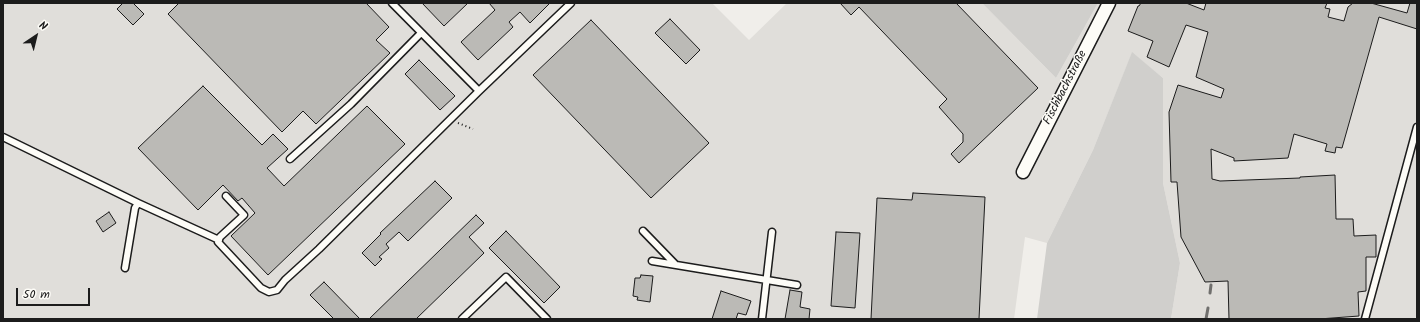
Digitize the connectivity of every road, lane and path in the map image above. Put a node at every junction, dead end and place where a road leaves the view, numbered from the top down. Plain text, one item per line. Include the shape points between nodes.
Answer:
1 (392, 3) edge
2 (571, 3) edge
3 (1109, 3) edge
4 (421, 33) junction
5 (478, 91) junction
6 (452, 117) junction
7 (1417, 128) edge
8 (474, 129) dead end
9 (3, 137) edge
10 (290, 159) dead end
11 (1023, 172) dead end
12 (226, 196) dead end
13 (138, 203) junction
14 (643, 231) dead end
15 (772, 232) dead end
16 (219, 240) junction
17 (652, 261) dead end
18 (675, 264) junction
19 (126, 268) dead end
20 (767, 280) junction
21 (797, 285) dead end
22 (462, 319) edge
23 (547, 319) edge
24 (762, 319) edge
25 (1365, 319) edge

1 - 4 lane
2 - 5 lane
3 - 11 street, Fischbachstraße
4 - 5 lane
4 - 10 lane via 351,104
5 - 6 lane
6 - 8 path via 459,124
6 - 16 lane via 277,290 269,292 261,288 218,242
7 - 25 lane
9 - 13 lane
12 - 16 lane via 244,215
13 - 16 lane
13 - 19 lane via 135,208
14 - 18 lane
15 - 20 lane
17 - 18 lane
18 - 20 lane
20 - 21 lane
20 - 24 lane
22 - 23 lane via 506,277

